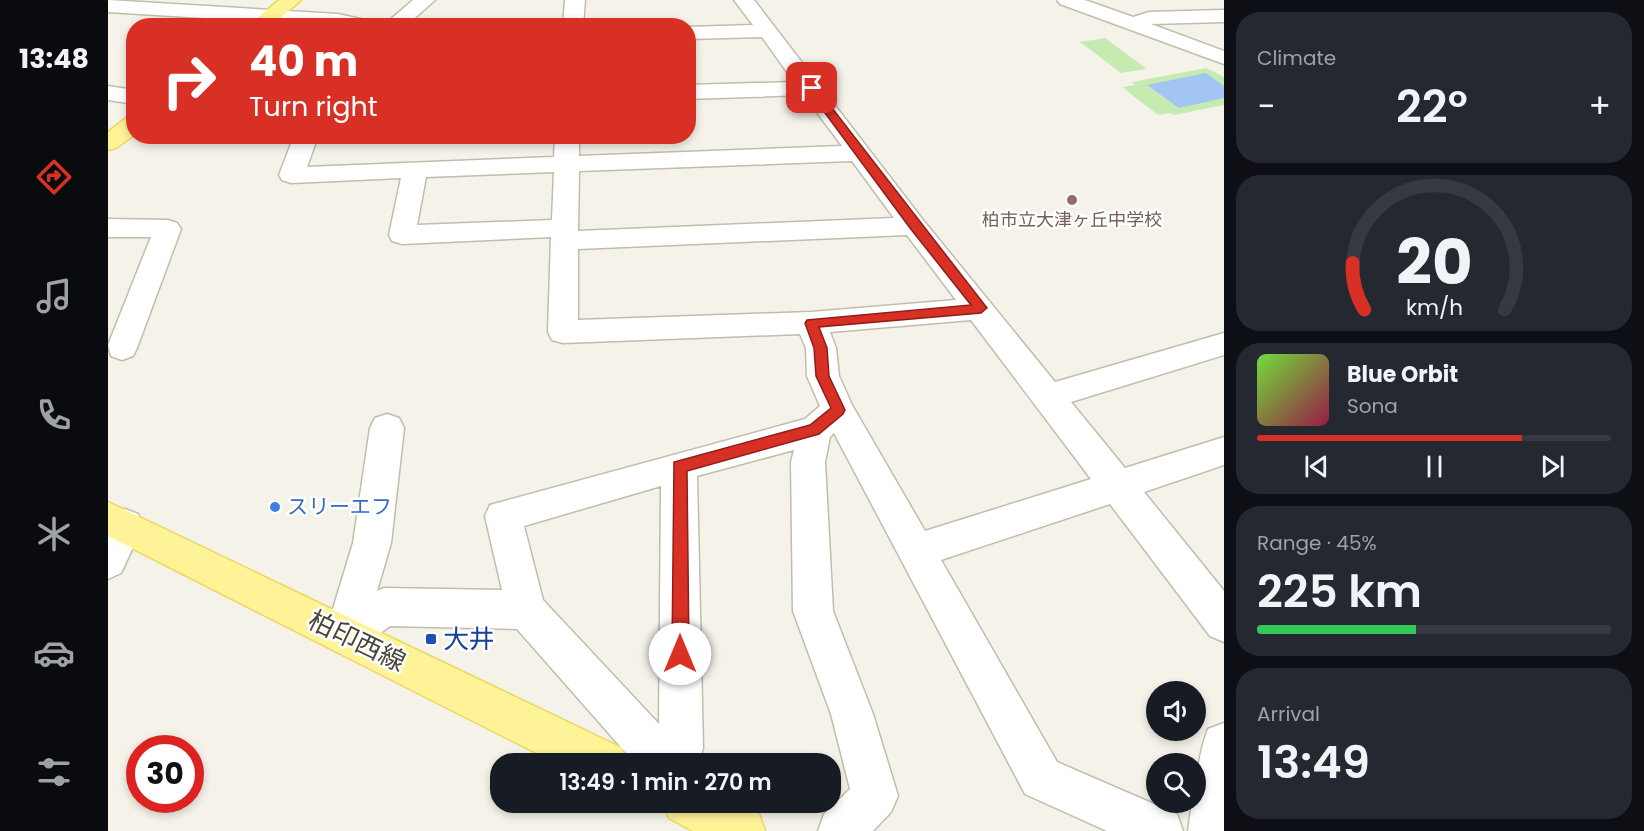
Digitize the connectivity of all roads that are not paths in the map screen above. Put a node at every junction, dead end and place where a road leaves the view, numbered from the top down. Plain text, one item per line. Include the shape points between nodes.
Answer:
1 (291, 0) edge
2 (425, 0) edge
3 (574, 0) edge
4 (744, 0) edge
5 (1067, 0) edge
6 (112, 5) edge
7 (1224, 16) edge
8 (235, 18) edge
9 (267, 18) edge
10 (403, 18) edge
11 (573, 18) edge
12 (1134, 24) junction
13 (766, 31) junction
14 (696, 33) edge
15 (1224, 58) edge
16 (812, 88) junction
17 (696, 92) edge
18 (108, 93) edge
19 (126, 96) edge
20 (126, 129) edge
21 (108, 143) edge
22 (303, 144) edge
23 (567, 150) edge
24 (859, 153) junction
25 (415, 171) junction
26 (914, 226) junction
27 (108, 228) edge
28 (564, 235) junction
29 (981, 308) junction
30 (811, 323) junction
31 (1224, 344) edge
32 (122, 348) dead end
33 (1050, 396) junction
34 (826, 420) junction
35 (387, 428) dead end
36 (1224, 451) edge
37 (679, 466) junction
38 (1119, 485) junction
39 (114, 535) edge
40 (917, 551) junction
41 (526, 610) junction
42 (1224, 622) edge
43 (345, 635) junction
44 (1224, 745) edge
45 (584, 753) edge
46 (670, 753) edge
47 (678, 753) edge
48 (707, 813) edge
49 (742, 831) edge
50 (841, 831) edge
51 (1161, 831) edge
52 (1211, 831) edge

1 - 9 main road
2 - 10 street
3 - 11 street
4 - 13 street
5 - 12 street
6 - 8 street
7 - 12 street via 1149,18
12 - 15 street
13 - 14 street
13 - 16 street
16 - 17 street
16 - 24 street
18 - 19 street
20 - 21 main road
22 - 25 street via 291,175
23 - 24 street
23 - 25 street
23 - 28 street
24 - 26 street
25 - 28 street via 402,235
26 - 28 street
26 - 29 street
27 - 32 street via 168,230
28 - 30 street via 563,332
29 - 30 street
29 - 33 street
30 - 34 street via 821,348
31 - 33 street
33 - 38 street
34 - 37 street
34 - 40 street
34 - 50 street via 808,462 813,611 852,714 875,796
35 - 43 street via 372,543
36 - 38 street
37 - 41 street via 503,516
37 - 47 street
38 - 40 street
38 - 42 street
39 - 43 main road, 柏印西線
40 - 51 street via 1041,778
41 - 43 street via 384,607
41 - 46 street via 650,746
43 - 45 main road, 柏印西線
44 - 52 street
48 - 49 main road

